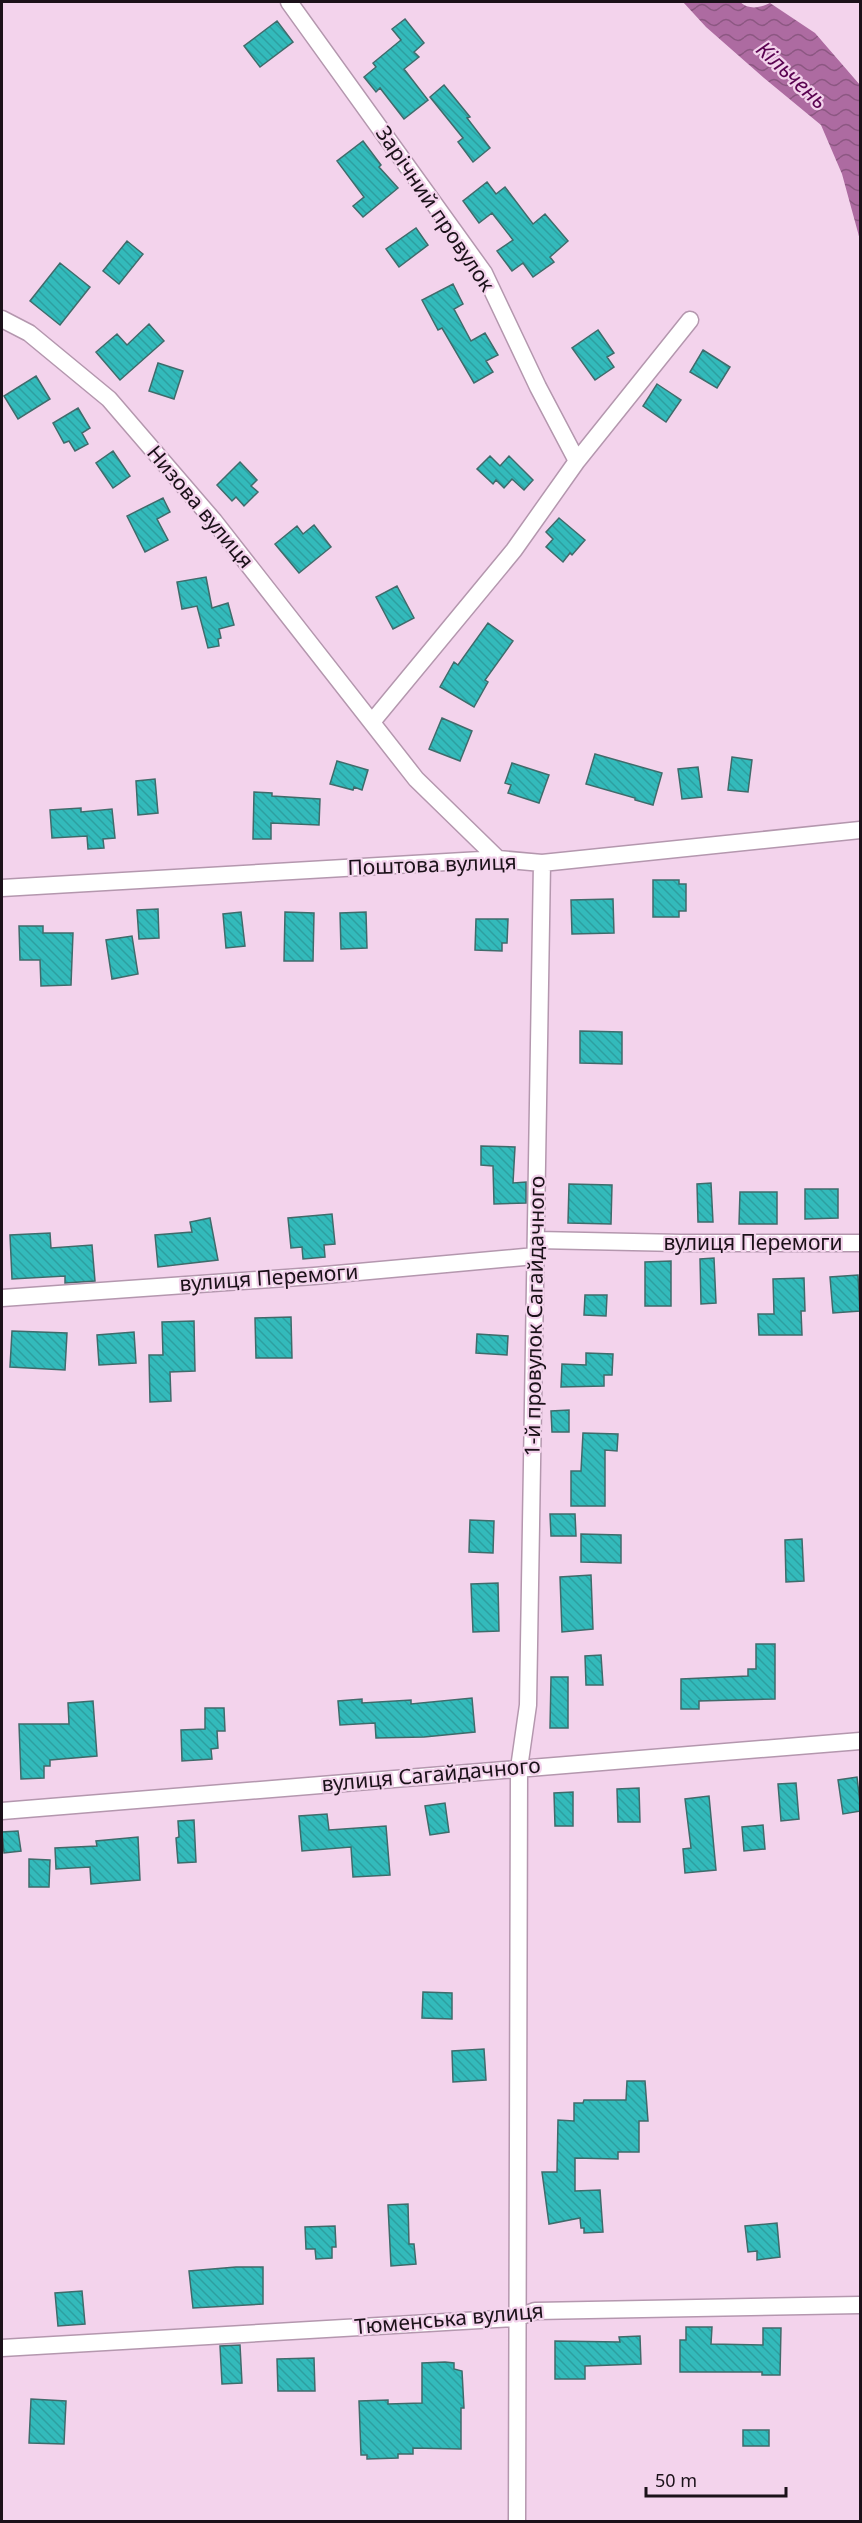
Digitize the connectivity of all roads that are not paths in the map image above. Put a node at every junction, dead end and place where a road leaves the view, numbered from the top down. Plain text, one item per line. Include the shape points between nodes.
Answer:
1 (288, 2) edge
2 (2, 319) edge
3 (690, 320) dead end
4 (578, 461) junction
5 (372, 722) junction
6 (861, 830) edge
7 (498, 859) junction
8 (542, 863) junction
9 (2, 888) edge
10 (861, 1243) edge
11 (536, 1248) junction
12 (2, 1298) edge
13 (861, 1741) edge
14 (519, 1768) junction
15 (2, 1811) edge
16 (861, 2305) edge
17 (516, 2318) junction
18 (2, 2348) edge
19 (517, 2522) edge

1 - 4 street, Зарічний провулок via 484,273
2 - 5 street, Низова вулиця via 29,333 109,399 214,521
3 - 4 street
4 - 5 street via 514,550
5 - 7 street, Низова вулиця via 416,779
6 - 8 street, Поштова вулиця
7 - 8 street, Поштова вулиця
7 - 9 street, Поштова вулиця
8 - 11 street, 1-й провулок Сагайдачного
10 - 11 street, вулиця Перемоги
11 - 12 street, вулиця Перемоги via 314,1276
11 - 14 street, 1-й провулок Сагайдачного via 528,1706
13 - 14 street, вулиця Сагайдачного
14 - 15 street, вулиця Сагайдачного
14 - 17 street, 1-й провулок Сагайдачного
16 - 17 street, Тюменська вулиця via 535,2311
17 - 18 street, Тюменська вулиця
17 - 19 street, 1-й провулок Сагайдачного

